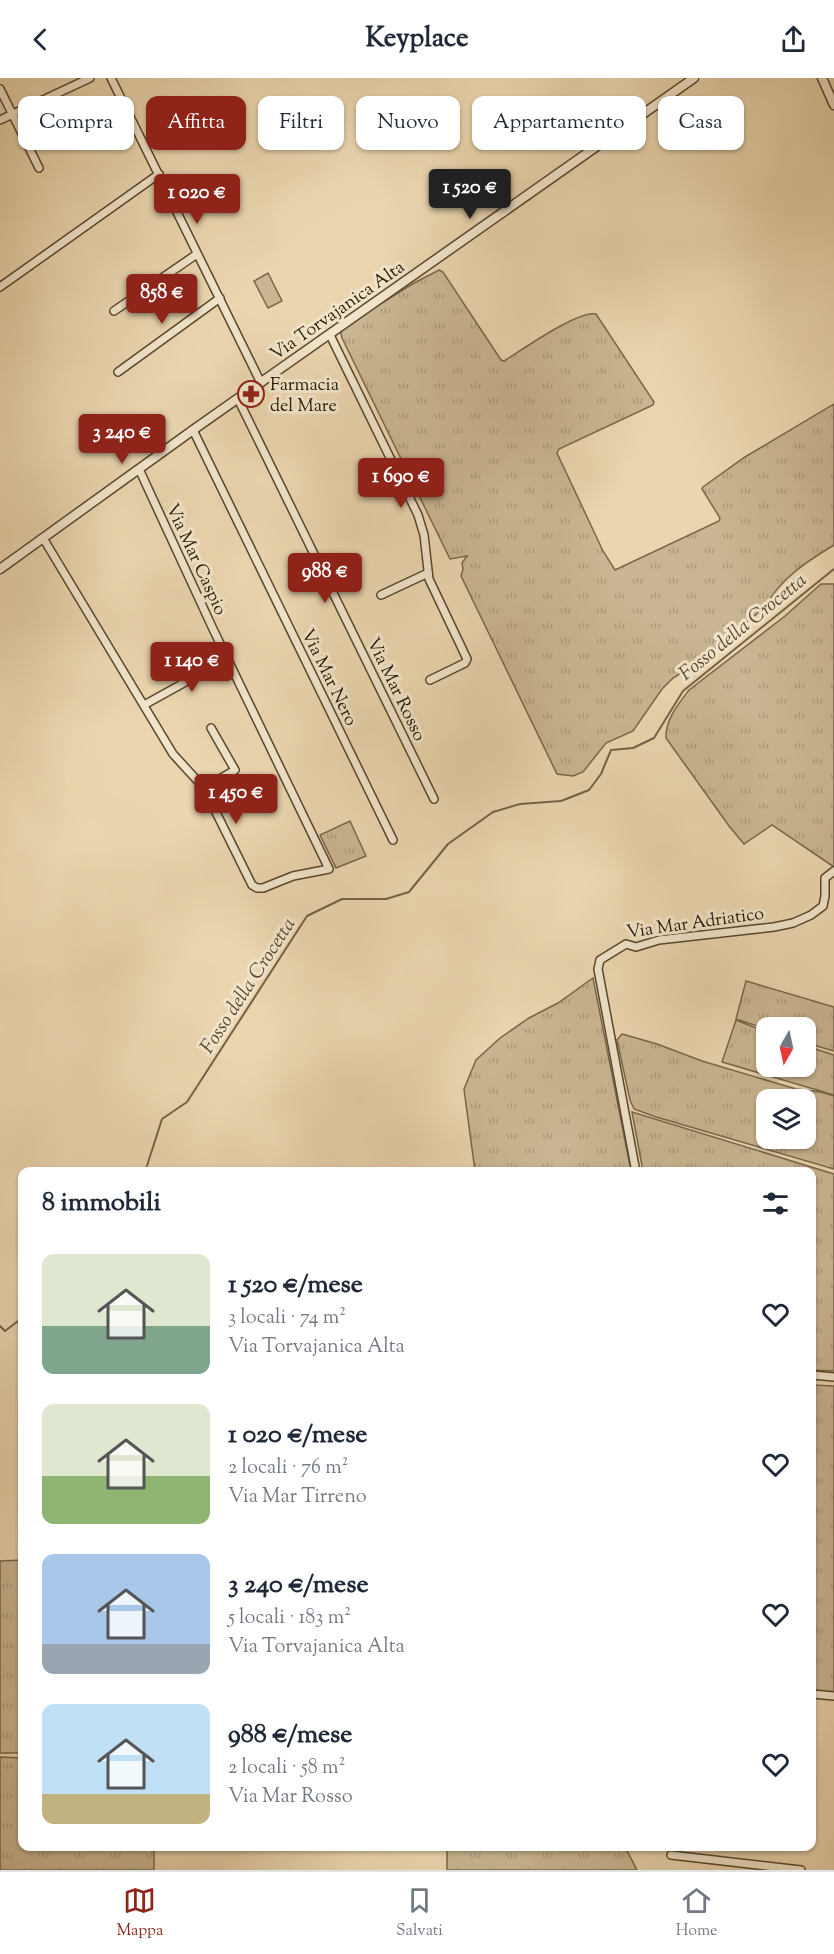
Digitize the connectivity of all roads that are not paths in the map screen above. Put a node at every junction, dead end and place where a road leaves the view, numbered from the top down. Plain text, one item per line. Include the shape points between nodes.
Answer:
1 (90, 78) edge
2 (111, 78) edge
3 (694, 78) edge
4 (822, 78) edge
5 (0, 89) edge
6 (834, 105) edge
7 (13, 114) junction
8 (0, 120) edge
9 (39, 168) dead end
10 (159, 174) junction
11 (197, 254) junction
12 (0, 287) edge
13 (220, 298) junction
14 (114, 311) dead end
15 (330, 335) junction
16 (118, 372) dead end
17 (261, 383) junction
18 (238, 399) junction
19 (193, 430) junction
20 (139, 469) junction
21 (43, 538) junction
22 (0, 569) edge
23 (428, 573) junction
24 (381, 595) dead end
25 (227, 659) junction
26 (430, 680) dead end
27 (144, 705) junction
28 (212, 728) dead end
29 (204, 788) junction
30 (435, 799) dead end
31 (393, 840) dead end
32 (834, 871) edge
33 (635, 1167) edge
34 (816, 1375) edge
35 (834, 1377) edge
36 (816, 1694) edge
37 (834, 1696) edge
38 (671, 1855) dead end
39 (801, 1870) edge

1 - 7 street
2 - 10 street
3 - 15 street, Via Torvajanica Alta
4 - 6 street
5 - 7 street
7 - 8 street
7 - 9 street
10 - 11 street
10 - 12 street
11 - 13 street
11 - 14 street
13 - 16 street
13 - 17 street
15 - 17 street, Via Torvajanica Alta
15 - 23 street via 419,518
17 - 18 street, Via Torvajanica Alta
18 - 19 street, Via Torvajanica Alta
18 - 30 street, Via Mar Rosso
19 - 20 street, Via Torvajanica Alta
19 - 31 street, Via Mar Nero
20 - 21 street, Via Torvajanica Alta
20 - 25 street, Via Mar Caspio
21 - 22 street, Via Torvajanica Alta
21 - 27 street
23 - 24 street
23 - 26 street via 467,659
25 - 27 street
25 - 29 street, Via Mar Caspio via 329,869 293,876 263,888 253,886
27 - 29 street via 173,754
28 - 29 street via 235,770
32 - 33 street, Via Mar Adriatico via 825,878 823,906 796,921 656,940 636,947 626,944 600,960 600,981
34 - 35 street
36 - 37 street
38 - 39 street

